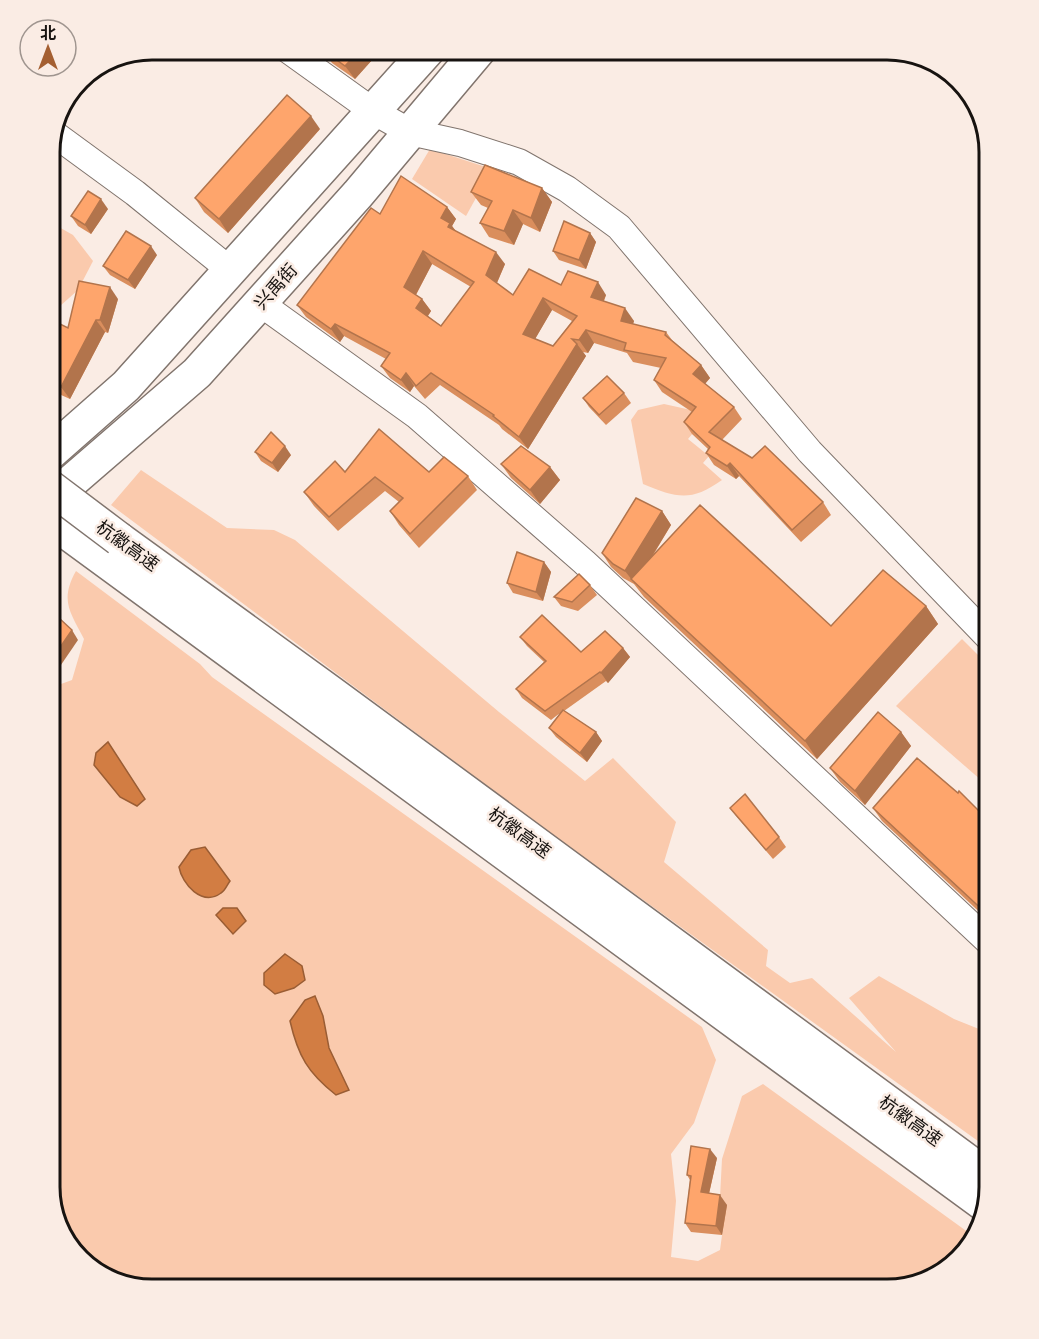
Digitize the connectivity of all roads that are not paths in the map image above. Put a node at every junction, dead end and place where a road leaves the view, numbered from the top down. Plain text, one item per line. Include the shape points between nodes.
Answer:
1 (302, 60) edge
2 (419, 60) edge
3 (471, 60) edge
4 (373, 111) junction
5 (410, 132) junction
6 (61, 140) edge
7 (230, 270) junction
8 (260, 303) junction
9 (60, 444) edge
10 (60, 491) edge
11 (60, 498) edge
12 (60, 524) edge
13 (104, 544) junction
14 (979, 627) edge
15 (979, 932) edge
16 (979, 1170) edge
17 (978, 1200) edge

1 - 4 street
2 - 4 main road
3 - 5 main road, 兴禹街
4 - 5 street
4 - 7 main road
5 - 8 main road, 兴禹街
5 - 14 street via 519,162 567,189 619,227 810,452
6 - 7 street
7 - 9 main road via 126,386
8 - 10 main road, 兴禹街 via 197,373
8 - 15 street via 417,416 542,524
11 - 13 main road, 杭徽高速, bridge
12 - 13 main road, 杭徽高速
13 - 16 main road, 杭徽高速 via 330,692
13 - 17 main road, 杭徽高速

